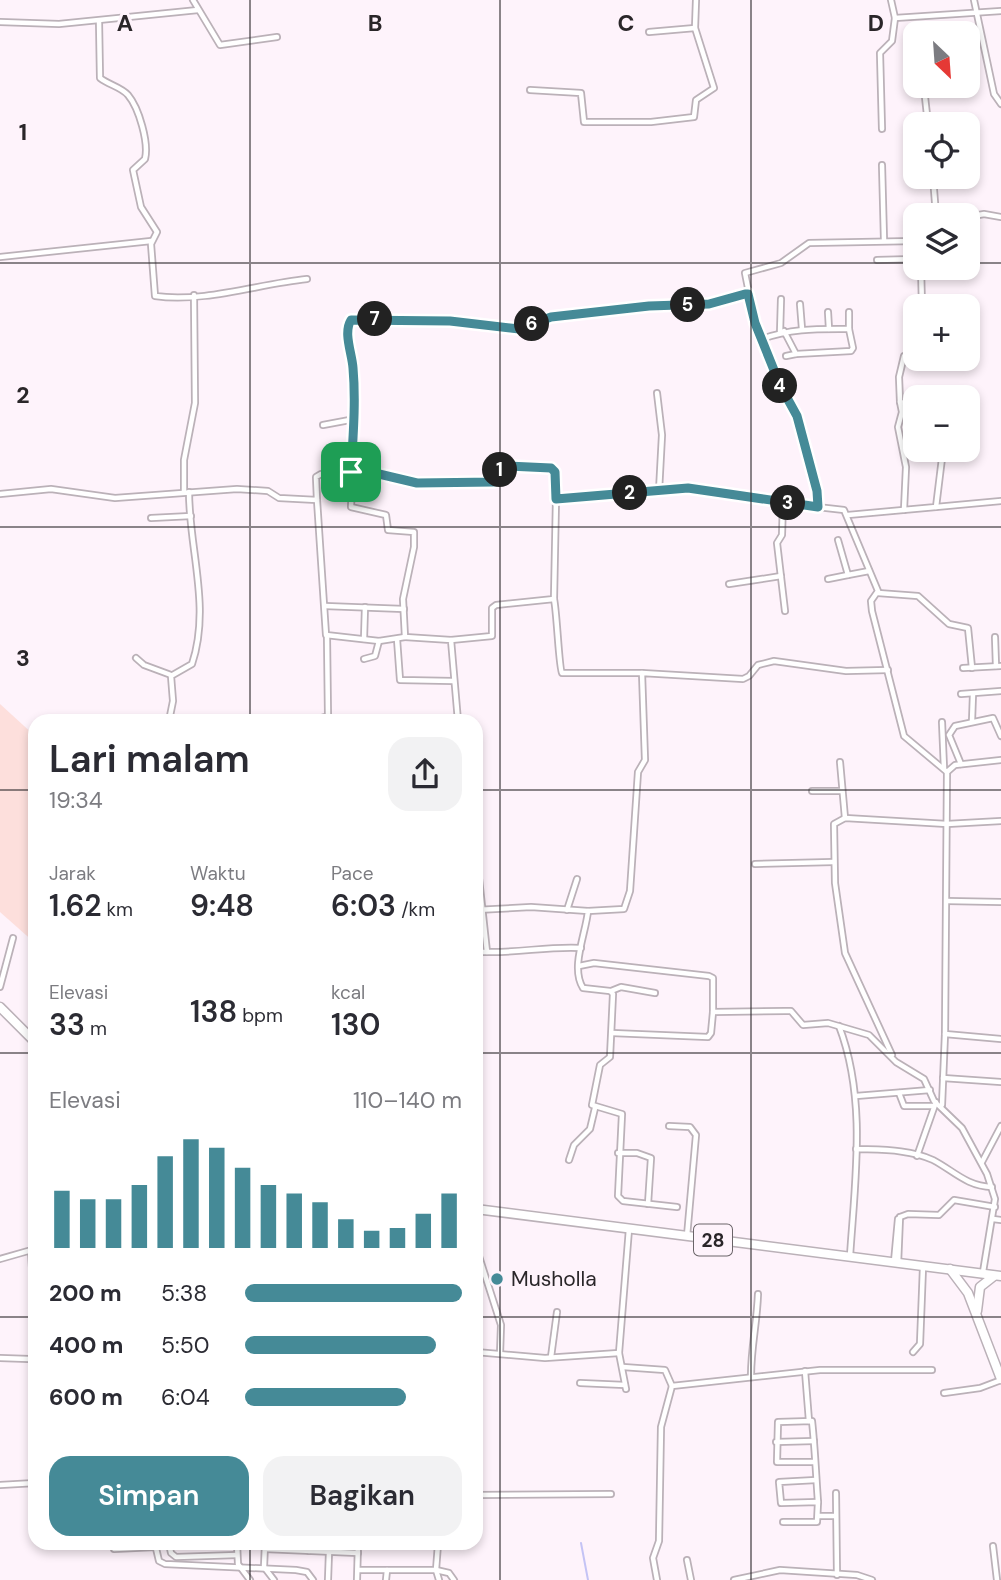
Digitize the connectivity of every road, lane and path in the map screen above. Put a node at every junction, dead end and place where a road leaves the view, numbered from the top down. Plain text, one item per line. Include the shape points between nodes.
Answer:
1 (193, 0) edge
2 (696, 0) edge
3 (891, 0) edge
4 (974, 0) edge
5 (198, 10) junction
6 (1001, 10) edge
7 (977, 13) junction
8 (895, 18) junction
9 (99, 21) junction
10 (0, 22) edge
11 (695, 28) junction
12 (649, 32) dead end
13 (277, 37) dead end
14 (530, 90) dead end
15 (1001, 104) edge
16 (882, 129) dead end
17 (882, 166) dead end
18 (980, 215) edge
19 (1001, 217) edge
20 (884, 240) junction
21 (151, 241) junction
22 (903, 241) edge
23 (0, 257) edge
24 (903, 259) edge
25 (877, 260) dead end
26 (307, 279) dead end
27 (748, 294) junction
28 (194, 295) junction
29 (780, 299) dead end
30 (800, 304) dead end
31 (828, 312) dead end
32 (849, 312) dead end
33 (802, 329) junction
34 (829, 329) junction
35 (849, 329) junction
36 (782, 332) junction
37 (762, 339) junction
38 (796, 354) junction
39 (786, 356) dead end
40 (903, 358) edge
41 (657, 393) dead end
42 (900, 402) junction
43 (903, 403) edge
44 (355, 419) junction
45 (323, 425) dead end
46 (942, 462) edge
47 (351, 472) junction
48 (659, 491) junction
49 (186, 492) junction
50 (0, 494) edge
51 (556, 499) junction
52 (317, 500) junction
53 (1001, 501) edge
54 (783, 502) junction
55 (818, 507) junction
56 (936, 507) junction
57 (904, 509) junction
58 (848, 515) junction
59 (191, 516) junction
60 (151, 518) dead end
61 (838, 540) dead end
62 (869, 571) junction
63 (848, 575) junction
64 (781, 576) junction
65 (828, 579) dead end
66 (729, 584) dead end
67 (878, 593) junction
68 (554, 599) junction
69 (325, 606) junction
70 (365, 607) junction
71 (404, 609) junction
72 (785, 611) dead end
73 (327, 637) junction
74 (405, 637) junction
75 (995, 637) dead end
76 (364, 639) junction
77 (397, 639) junction
78 (379, 640) junction
79 (451, 640) junction
80 (135, 658) dead end
81 (364, 659) dead end
82 (999, 666) edge
83 (963, 668) dead end
84 (972, 668) junction
85 (888, 670) junction
86 (642, 673) junction
87 (172, 675) junction
88 (453, 681) junction
89 (1001, 691) edge
90 (961, 694) dead end
91 (972, 694) junction
92 (169, 714) edge
93 (328, 714) edge
94 (457, 714) edge
95 (972, 721) junction
96 (942, 722) dead end
97 (1001, 736) edge
98 (1001, 760) edge
99 (840, 762) dead end
100 (961, 764) junction
101 (945, 770) junction
102 (812, 791) dead end
103 (842, 791) junction
104 (845, 818) junction
105 (1001, 821) edge
106 (947, 824) junction
107 (833, 862) junction
108 (755, 864) dead end
109 (577, 879) dead end
110 (947, 901) junction
111 (1001, 902) edge
112 (483, 909) edge
113 (567, 910) junction
114 (589, 911) junction
115 (483, 933) edge
116 (13, 938) dead end
117 (581, 948) junction
118 (483, 952) edge
119 (487, 952) junction
120 (579, 966) junction
121 (0, 987) edge
122 (611, 991) junction
123 (655, 993) dead end
124 (0, 1007) edge
125 (713, 1012) junction
126 (839, 1026) junction
127 (612, 1033) junction
128 (946, 1034) junction
129 (28, 1035) edge
130 (1001, 1039) edge
131 (896, 1062) junction
132 (943, 1078) junction
133 (1001, 1082) edge
134 (930, 1090) junction
135 (899, 1093) junction
136 (856, 1096) junction
137 (935, 1104) junction
138 (942, 1106) junction
139 (595, 1108) junction
140 (669, 1126) dead end
141 (1001, 1126) edge
142 (856, 1149) junction
143 (618, 1153) junction
144 (917, 1156) junction
145 (569, 1160) dead end
146 (981, 1162) junction
147 (992, 1187) junction
148 (648, 1204) junction
149 (677, 1207) dead end
150 (995, 1207) junction
151 (483, 1210) edge
152 (993, 1219) junction
153 (1001, 1220) edge
154 (629, 1229) junction
155 (687, 1237) junction
156 (28, 1251) edge
157 (850, 1257) junction
158 (0, 1259) edge
159 (896, 1263) junction
160 (923, 1266) junction
161 (483, 1269) edge
162 (950, 1269) junction
163 (983, 1273) junction
164 (999, 1275) edge
165 (758, 1294) dead end
166 (557, 1312) dead end
167 (978, 1317) junction
168 (913, 1352) dead end
169 (483, 1353) edge
170 (619, 1353) junction
171 (500, 1354) junction
172 (551, 1357) junction
173 (0, 1358) edge
174 (28, 1359) edge
175 (623, 1367) junction
176 (932, 1370) dead end
177 (805, 1371) junction
178 (751, 1376) junction
179 (1001, 1380) edge
180 (580, 1383) dead end
181 (672, 1386) junction
182 (944, 1393) dead end
183 (809, 1421) junction
184 (814, 1441) junction
185 (776, 1442) junction
186 (815, 1462) junction
187 (816, 1480) junction
188 (28, 1483) edge
189 (0, 1485) edge
190 (836, 1493) dead end
191 (611, 1494) dead end
192 (483, 1496) edge
193 (818, 1502) junction
194 (835, 1516) junction
195 (819, 1517) junction
196 (783, 1522) dead end
197 (993, 1546) dead end
198 (156, 1550) edge
199 (170, 1550) edge
200 (237, 1550) edge
201 (265, 1550) edge
202 (300, 1550) edge
203 (438, 1550) edge
204 (309, 1551) joint
205 (330, 1552) junction
206 (358, 1553) joint
207 (237, 1555) junction
208 (687, 1560) dead end
209 (264, 1567) junction
210 (241, 1568) junction
211 (358, 1570) junction
212 (387, 1570) junction
213 (436, 1570) junction
214 (837, 1575) junction
215 (250, 1580) edge
216 (274, 1580) edge
217 (313, 1580) edge
218 (328, 1580) edge
219 (357, 1580) edge
220 (386, 1580) edge
221 (439, 1580) edge
222 (454, 1580) edge
223 (657, 1580) edge
224 (691, 1580) edge
225 (734, 1580) edge
226 (872, 1580) edge
227 (997, 1580) edge

1 - 5 street
2 - 11 street
3 - 8 street
4 - 7 street
5 - 9 street
5 - 13 street via 220,45
6 - 7 street
7 - 8 street
7 - 15 street via 994,94
8 - 16 street via 892,41 880,53
9 - 10 street
9 - 21 street via 100,78 131,99 145,144 145,159 134,170 142,208 157,232
11 - 12 street
11 - 14 street via 714,88 696,100 694,117 583,122 582,93
17 - 20 street
18 - 19 street
20 - 22 street
20 - 27 street via 809,243 781,263 745,273
21 - 23 street
21 - 28 street via 155,296
24 - 25 street
26 - 28 street via 228,294
27 - 37 street
27 - 44 street via 709,304 551,317 519,329 450,321 351,320 348,333
28 - 49 street via 195,403 184,460
29 - 36 street
30 - 33 street
31 - 34 street
32 - 35 street
33 - 34 street
33 - 36 street
34 - 35 street
35 - 38 street via 852,351
36 - 37 street
36 - 38 street
37 - 55 street via 797,416
38 - 39 street
40 - 42 street
41 - 48 street via 662,435
42 - 43 street
42 - 57 street via 900,444 906,467
44 - 45 street
44 - 47 street
46 - 56 street
47 - 51 street via 427,484 494,482 500,470 509,466 551,468
47 - 52 street via 318,475
47 - 71 street via 352,508 386,515 390,531 414,532
48 - 51 street
48 - 54 street via 688,488
49 - 50 street via 115,498 51,489
49 - 52 street via 250,489 279,498
49 - 59 street
51 - 68 street
52 - 69 street
53 - 56 street
54 - 55 street
54 - 64 street via 782,535 777,543
55 - 58 street via 842,509
56 - 57 street
57 - 58 street
58 - 62 street
59 - 60 street
59 - 87 street via 200,586 195,655 191,666
61 - 63 street
62 - 63 street
62 - 67 street
63 - 65 street
64 - 66 street
64 - 72 street
67 - 84 street via 918,596 949,624 968,628
67 - 85 street via 870,603
68 - 79 street via 496,605 492,608 494,635
68 - 86 street via 562,673
69 - 70 street
69 - 73 street
70 - 71 street
70 - 76 street
71 - 74 street
73 - 76 street
73 - 93 street
74 - 77 street
74 - 79 street
75 - 82 street
76 - 78 street
77 - 78 street
77 - 88 street via 400,680
78 - 81 street via 376,656
79 - 88 street
80 - 87 street
82 - 84 street
83 - 84 street
85 - 86 street via 846,671 774,660 758,665 743,679
85 - 101 street via 904,736
86 - 114 street via 645,760 638,772 630,891 623,910
87 - 92 street
88 - 94 street
89 - 91 street
90 - 91 street
91 - 95 street
95 - 97 street via 993,718
95 - 100 street via 957,724 950,732
96 - 101 street
98 - 100 street
99 - 103 street
100 - 101 street
101 - 106 street
102 - 103 street
103 - 104 street
104 - 106 street
104 - 107 street via 833,827
105 - 106 street
106 - 110 street
107 - 108 street
107 - 131 street via 847,958
109 - 113 street
110 - 111 street
110 - 128 street
112 - 113 street
113 - 114 street
114 - 117 street
115 - 119 street
116 - 121 street
117 - 119 street
117 - 120 street
118 - 119 street
120 - 122 street via 581,987
120 - 125 street via 593,963 712,976
122 - 123 street via 621,987
122 - 127 street
124 - 129 highway
125 - 126 street via 791,1011 803,1025
125 - 127 street via 708,1037
126 - 131 street via 869,1035
126 - 136 street via 851,1057
127 - 139 street via 610,1057 600,1065 595,1086
128 - 130 street
128 - 132 street
131 - 134 street via 924,1079
132 - 133 street
132 - 138 street
134 - 135 street
134 - 137 street
135 - 136 street
135 - 137 street via 904,1105
136 - 142 street
137 - 138 street
137 - 144 street
138 - 146 street via 962,1128
139 - 143 street via 622,1114
139 - 145 street via 590,1129 572,1147
140 - 155 street via 690,1127 696,1135
141 - 146 street
142 - 144 street
142 - 157 street
143 - 148 street via 619,1198
143 - 148 street via 651,1158
144 - 147 street via 972,1185
146 - 147 street
147 - 150 street
148 - 149 street
150 - 152 street
150 - 159 street via 954,1200 939,1215 908,1213 900,1217
151 - 154 highway, 28
152 - 153 street
152 - 163 street
154 - 155 highway, 28
154 - 170 street
155 - 157 highway, 28
156 - 158 street
157 - 159 highway, 28
159 - 160 highway, 28
160 - 162 highway, 28
160 - 168 street via 920,1342
161 - 171 street via 501,1325
162 - 163 highway, 28
162 - 167 highway via 966,1288
163 - 164 highway, 28
164 - 167 highway via 980,1286
165 - 178 street
166 - 172 street
167 - 179 highway
169 - 171 street
170 - 172 street
170 - 175 street
171 - 172 street
173 - 174 street
175 - 180 street via 625,1387
175 - 181 street via 665,1370
176 - 177 street
177 - 178 street
177 - 183 street
178 - 181 street
179 - 182 street
181 - 223 street via 661,1427 659,1541 653,1558
183 - 184 street
183 - 185 street via 778,1422
184 - 185 street
184 - 186 street
185 - 186 street via 777,1462
186 - 187 street
187 - 193 street
187 - 193 street via 780,1481 779,1500
188 - 189 street
190 - 194 street
191 - 192 street
193 - 195 street
194 - 195 street
194 - 214 street
195 - 196 street via 816,1522
197 - 227 street
198 - 210 street via 159,1562 165,1564
199 - 207 street via 176,1557
200 - 207 street
201 - 209 street
202 - 204 street
203 - 213 street
204 - 205 street
205 - 206 street
205 - 218 street
206 - 211 street
207 - 210 street
208 - 224 street
209 - 210 street
209 - 216 street
209 - 217 street via 307,1572
210 - 215 street
211 - 212 street
211 - 219 street
212 - 213 street
212 - 220 street
213 - 221 street
213 - 222 street via 449,1573
214 - 225 street via 780,1570
214 - 226 street

